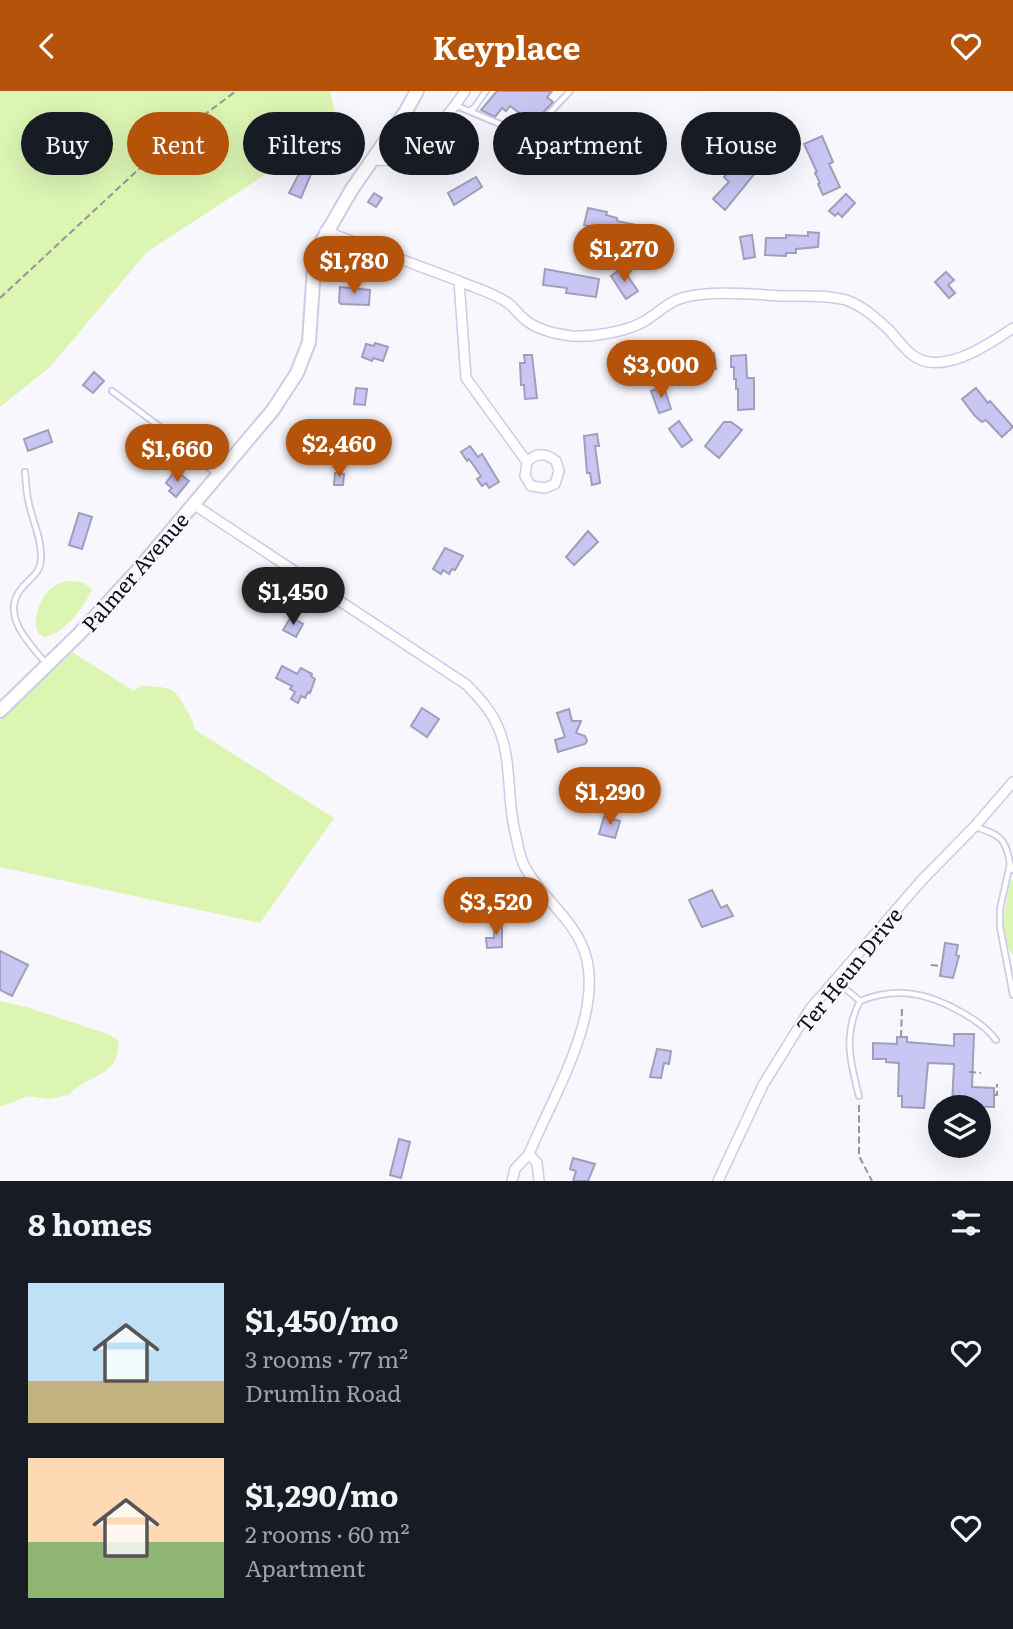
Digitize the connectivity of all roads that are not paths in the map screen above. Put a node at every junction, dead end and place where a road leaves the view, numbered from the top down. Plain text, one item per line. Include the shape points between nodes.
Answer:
1 (417, 91) edge
2 (465, 91) edge
3 (486, 91) edge
4 (570, 91) edge
5 (456, 105) junction
6 (470, 111) junction
7 (371, 159) junction
8 (325, 231) junction
9 (459, 281) junction
10 (1013, 328) edge
11 (112, 391) dead end
12 (527, 462) junction
13 (25, 472) dead end
14 (218, 475) junction
15 (193, 505) junction
16 (47, 665) junction
17 (0, 711) edge
18 (1013, 782) edge
19 (975, 826) junction
20 (1010, 863) junction
21 (1013, 870) edge
22 (836, 981) junction
23 (1013, 995) edge
24 (860, 1001) junction
25 (996, 1040) dead end
26 (859, 1096) road end
27 (529, 1154) junction
28 (512, 1181) edge
29 (539, 1181) edge
30 (718, 1181) edge

1 - 7 main road, Palmer Avenue
2 - 5 street
3 - 6 lane
4 - 6 lane via 529,135 518,136
5 - 6 lane
5 - 7 street via 440,125 404,153 381,163
7 - 8 main road, Palmer Avenue
8 - 9 street
8 - 14 main road, Palmer Avenue via 314,253 309,342 297,373 273,410
9 - 10 street via 510,304 537,327 574,336 643,322 685,297 737,294 845,300 875,317 912,355 926,360 960,358
9 - 12 street via 466,378
11 - 14 lane
12 - 12 street via 539,455 552,458 559,467 555,484 531,486 525,476
13 - 16 lane via 41,561 39,571 20,590 13,610 24,639
14 - 15 main road, Palmer Avenue
15 - 16 main road, Palmer Avenue
15 - 27 street via 467,685 498,726 524,865 582,944 589,967 585,1019
16 - 17 main road, Palmer Avenue
18 - 19 street, Ter Heun Drive
19 - 20 lane via 993,832 1006,844
19 - 22 street, Ter Heun Drive
20 - 21 lane
20 - 23 lane via 1000,927
22 - 24 lane
22 - 30 street, Ter Heun Drive via 810,1009 763,1084
24 - 25 lane via 887,993 928,995 969,1016
24 - 26 lane via 849,1034
27 - 28 street via 514,1169
27 - 29 street via 537,1163

